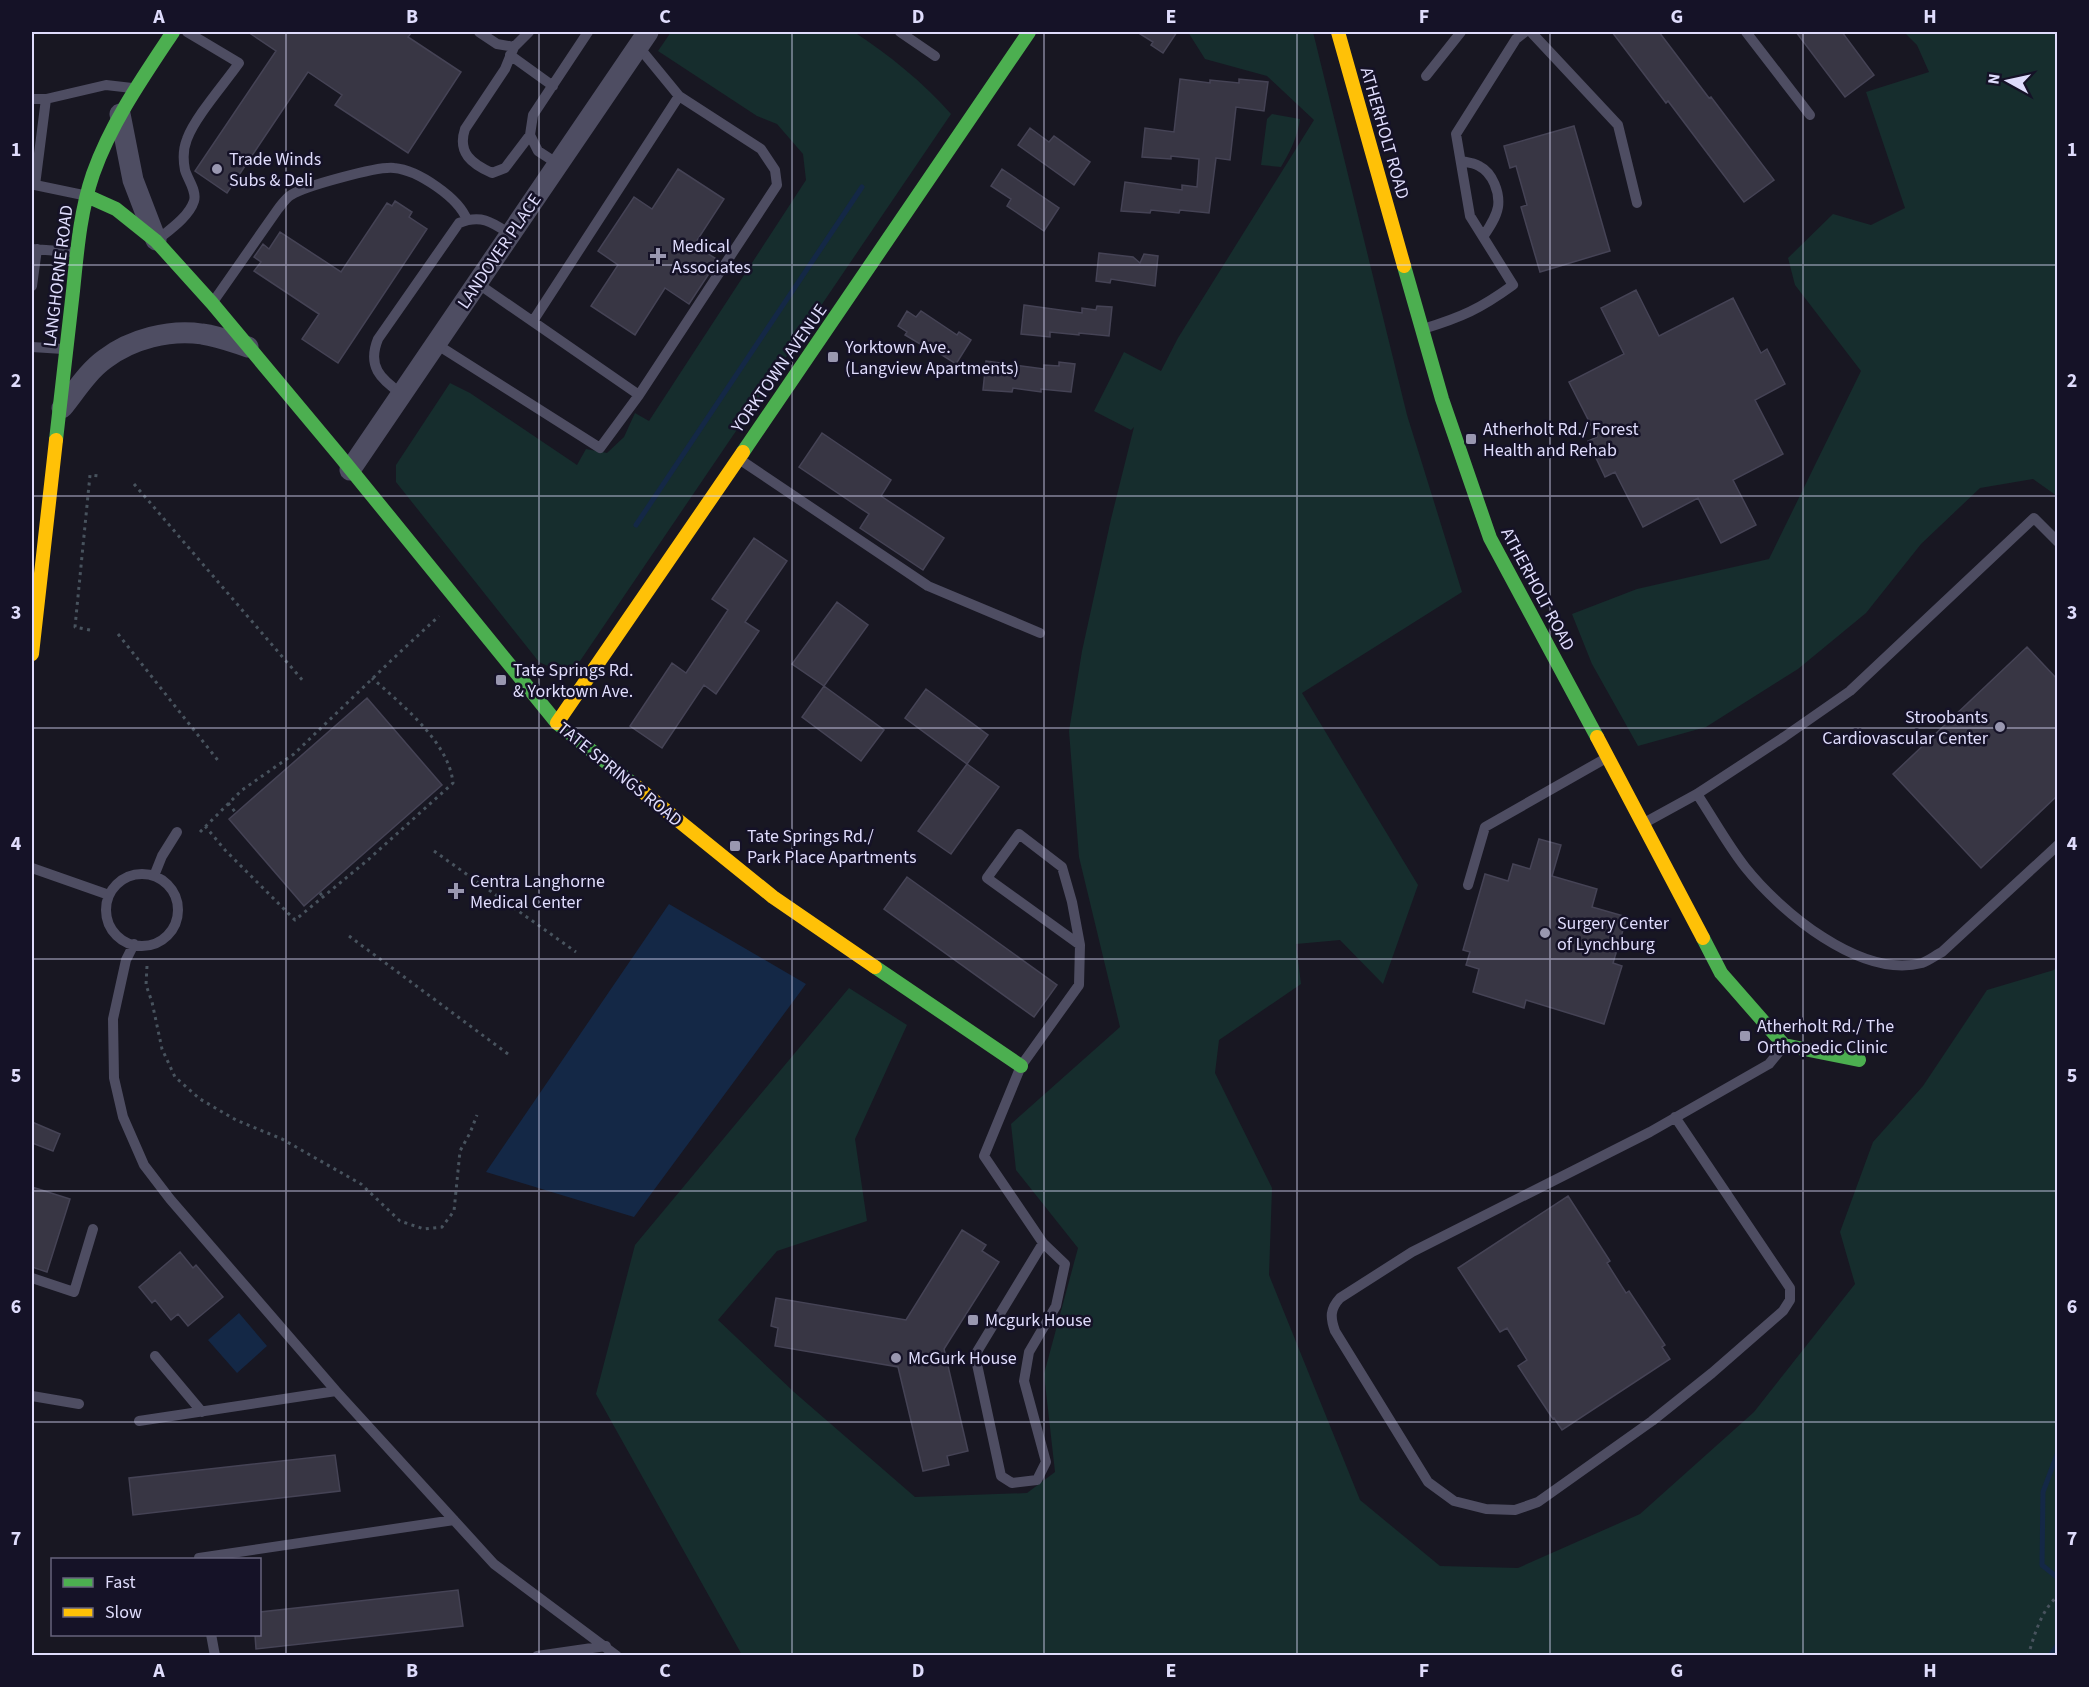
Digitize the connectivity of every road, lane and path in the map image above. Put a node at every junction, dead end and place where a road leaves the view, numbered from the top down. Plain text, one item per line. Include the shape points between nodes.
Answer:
1 (173, 32) edge
2 (187, 32) edge
3 (479, 32) edge
4 (529, 32) edge
5 (588, 32) edge
6 (900, 32) edge
7 (1029, 32) edge
8 (1338, 32) edge
9 (1461, 32) edge
10 (1525, 32) edge
11 (1531, 32) edge
12 (1746, 32) edge
13 (643, 39) edge
14 (512, 51) junction
15 (935, 56) dead end
16 (1426, 76) dead end
17 (553, 86) junction
18 (135, 88) junction
19 (679, 96) junction
20 (32, 99) edge
21 (46, 99) junction
22 (120, 114) junction
23 (1810, 115) dead end
24 (530, 135) junction
25 (1461, 161) junction
26 (558, 164) junction
27 (33, 182) edge
28 (87, 196) junction
29 (1637, 203) dead end
30 (463, 221) junction
31 (510, 234) junction
32 (1483, 237) junction
33 (156, 241) junction
34 (34, 249) edge
35 (77, 252) junction
36 (477, 283) junction
37 (32, 286) edge
38 (212, 303) junction
39 (533, 321) junction
40 (1422, 329) junction
41 (436, 344) junction
42 (32, 346) edge
43 (248, 346) junction
44 (66, 350) junction
45 (402, 394) junction
46 (639, 395) junction
47 (59, 411) junction
48 (739, 458) junction
49 (350, 470) junction
50 (99, 476) dead end
51 (134, 484) dead end
52 (2058, 542) edge
53 (76, 551) dead end
54 (82, 552) junction
55 (34, 606) edge
56 (440, 616) dead end
57 (90, 630) dead end
58 (1040, 633) dead end
59 (118, 634) dead end
60 (32, 654) edge
61 (372, 678) junction
62 (304, 682) dead end
63 (557, 723) junction
64 (1608, 757) junction
65 (220, 764) dead end
66 (1697, 794) junction
67 (228, 803) junction
68 (236, 813) dead end
69 (1643, 823) junction
70 (206, 826) junction
71 (177, 832) dead end
72 (200, 832) dead end
73 (2058, 845) edge
74 (434, 851) dead end
75 (32, 868) edge
76 (154, 876) junction
77 (1468, 885) dead end
78 (320, 892) dead end
79 (110, 895) junction
80 (323, 897) junction
81 (349, 936) dead end
82 (134, 944) junction
83 (1080, 945) junction
84 (576, 952) dead end
85 (147, 966) dead end
86 (1785, 1045) junction
87 (508, 1054) dead end
88 (1859, 1060) dead end
89 (1021, 1066) junction
90 (477, 1115) dead end
91 (1675, 1117) junction
92 (93, 1229) dead end
93 (1043, 1243) junction
94 (32, 1278) edge
95 (155, 1356) dead end
96 (336, 1391) junction
97 (32, 1396) edge
98 (79, 1404) dead end
99 (202, 1412) junction
100 (139, 1421) dead end
101 (454, 1520) junction
102 (199, 1558) edge
103 (2058, 1596) edge
104 (211, 1636) edge
105 (606, 1646) junction
106 (215, 1656) edge
107 (537, 1656) edge
108 (617, 1656) edge
109 (2028, 1656) edge

1 - 18 street, LANGHORNE ROAD
2 - 33 lane via 239,63 187,139 183,157 194,201
3 - 14 lane
4 - 14 lane
5 - 17 lane
6 - 15 lane
7 - 48 street, YORKTOWN AVENUE
8 - 40 street, ATHERHOLT ROAD
9 - 16 lane
10 - 25 lane via 1516,39 1456,134
11 - 29 lane via 1618,125
12 - 23 lane
13 - 19 lane
13 - 26 street, LANDOVER PLACE
14 - 17 lane
14 - 24 lane via 505,69 465,129 464,153 478,167 492,173 505,168
17 - 24 lane via 533,115
18 - 21 lane via 106,85
18 - 22 street, LANGHORNE ROAD
19 - 39 lane
19 - 46 lane via 761,149 775,170 777,185
20 - 21 lane
21 - 27 lane
22 - 28 street, LANGHORNE ROAD
22 - 33 street, TATE SPRINGS ROAD via 133,180
24 - 26 lane via 538,151
25 - 32 lane via 1470,216
25 - 32 lane via 1479,166 1491,176 1497,190 1498,206
26 - 31 street, LANDOVER PLACE
27 - 28 lane
28 - 33 street, TATE SPRINGS ROAD via 116,209
28 - 35 street, LANGHORNE ROAD
30 - 31 lane via 479,218
30 - 38 lane via 464,210 454,200 410,173 394,168 302,190 279,208
30 - 45 lane via 378,339 373,352 374,365 389,385
31 - 36 street, LANDOVER PLACE
32 - 40 lane via 1513,285 1476,310
33 - 38 street, TATE SPRINGS ROAD
34 - 35 lane
34 - 37 lane
35 - 44 street, LANGHORNE ROAD
36 - 39 lane
36 - 41 street, LANDOVER PLACE
38 - 43 street, TATE SPRINGS ROAD
39 - 46 lane
40 - 64 street, ATHERHOLT ROAD via 1490,538
41 - 45 street, LANDOVER PLACE
41 - 46 lane via 600,448
42 - 44 lane
43 - 47 street via 202,334 165,334 133,344 95,367
43 - 49 street, TATE SPRINGS ROAD
44 - 47 street, LANGHORNE ROAD
45 - 49 street, LANDOVER PLACE
47 - 55 street, LANGHORNE ROAD
48 - 58 lane via 928,586
48 - 63 street, YORKTOWN AVENUE
49 - 63 street, TATE SPRINGS ROAD
50 - 54 path via 90,475
51 - 62 path
52 - 66 lane via 2034,518 1850,691
53 - 54 path
54 - 57 path via 75,627
55 - 60 street, LANGHORNE ROAD
56 - 61 path
59 - 65 path
61 - 67 path via 294,754
61 - 80 path via 437,742 453,783
63 - 89 street, TATE SPRINGS ROAD via 772,897
64 - 69 street, ATHERHOLT ROAD
64 - 77 lane via 1485,827
66 - 69 lane
66 - 73 lane via 1744,866 1785,910 1822,938 1869,960 1894,965 1922,963 1942,952
67 - 68 path
67 - 70 path
69 - 86 street, ATHERHOLT ROAD via 1721,974
70 - 72 path
70 - 80 path via 295,920
71 - 76 lane
74 - 84 path
75 - 79 lane
76 - 79 lane via 131,876 120,881
76 - 82 lane via 172,890 177,901 175,924 160,941
78 - 80 path
79 - 82 lane via 106,913 109,924 125,942
81 - 87 path
82 - 96 lane via 126,960 113,1019 114,1078 123,1117 144,1165
83 - 83 lane via 1062,867 1019,834 987,878
83 - 89 lane via 1079,985
85 - 90 path via 146,985 162,1049 174,1077 200,1099 236,1120 282,1139 361,1184 400,1221 424,1229 442,1227 448,1219 453,1211 459,1151
86 - 88 street
86 - 91 lane via 1769,1064
89 - 93 lane via 984,1156
91 - 91 lane via 1412,1252 1332,1307 1330,1318 1335,1331 1428,1482 1454,1501 1486,1509 1515,1510 1538,1502 1712,1373 1777,1318 1790,1300 1790,1288
92 - 94 lane via 74,1292
93 - 93 lane via 975,1355 1001,1476 1012,1483 1037,1480 1046,1462 1024,1381 1029,1352 1056,1306 1065,1264
95 - 99 lane
96 - 99 lane
96 - 101 lane
97 - 98 lane
99 - 100 lane
101 - 102 lane
101 - 105 lane via 494,1564
103 - 109 path via 2037,1628
104 - 106 lane
105 - 107 lane
105 - 108 lane

